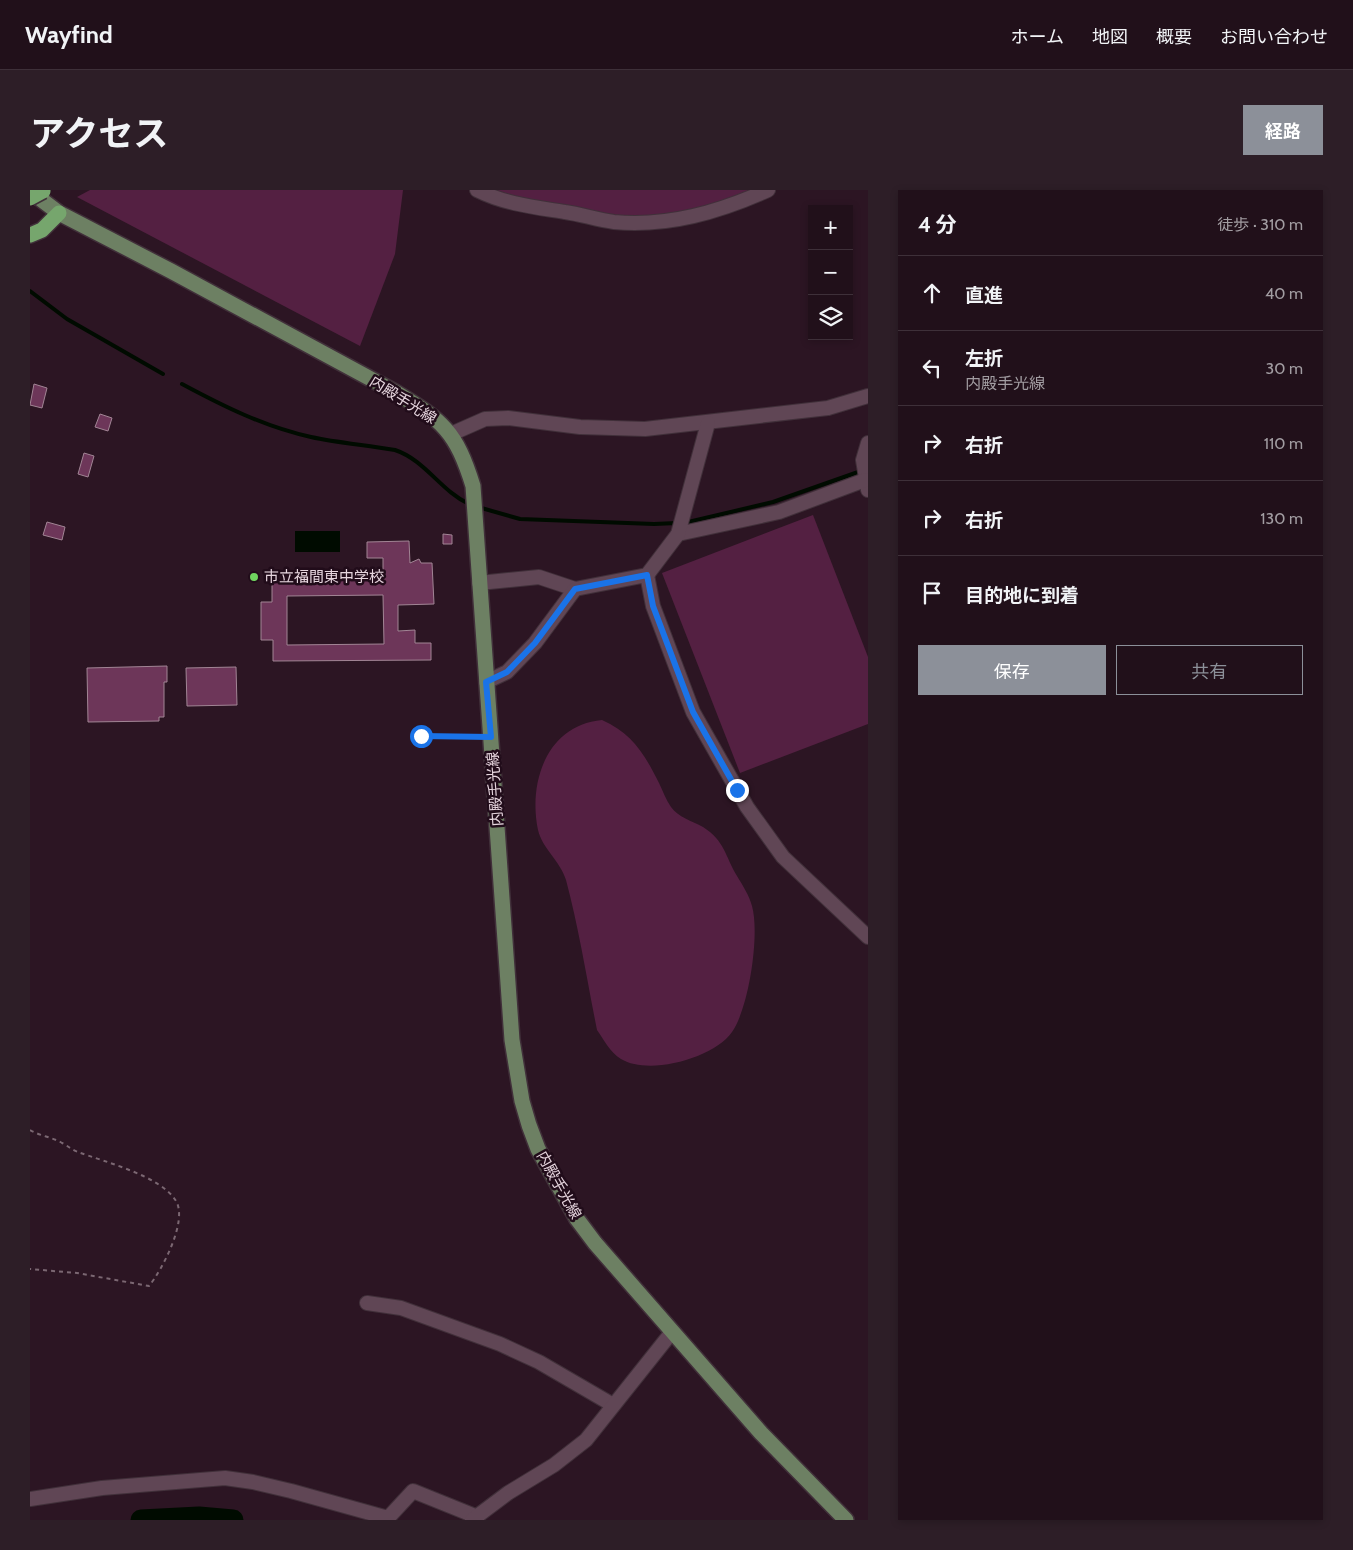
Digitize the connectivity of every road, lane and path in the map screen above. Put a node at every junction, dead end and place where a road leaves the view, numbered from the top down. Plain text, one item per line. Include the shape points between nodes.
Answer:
1 (477, 190) edge
2 (768, 190) edge
3 (37, 192) edge
4 (59, 213) junction
5 (30, 235) edge
6 (868, 396) edge
7 (708, 423) junction
8 (451, 434) junction
9 (868, 443) edge
10 (866, 485) edge
11 (678, 534) junction
12 (647, 575) junction
13 (478, 583) junction
14 (575, 589) junction
15 (486, 682) junction
16 (421, 736) dead end
17 (491, 737) junction
18 (868, 937) edge
19 (30, 1130) edge
20 (30, 1269) edge
21 (367, 1303) dead end
22 (672, 1332) junction
23 (613, 1405) junction
24 (30, 1499) edge
25 (474, 1518) edge
26 (846, 1520) edge

1 - 2 street via 529,207 613,222 649,222 699,216
3 - 4 main road, 内殿手光線
4 - 5 highway via 42,230
4 - 8 main road, 内殿手光線 via 395,392 421,408
6 - 7 street via 828,408
7 - 8 street via 611,429 493,418
7 - 11 street
8 - 13 main road, 内殿手光線 via 473,486
9 - 10 street via 863,460
10 - 11 street via 779,512
11 - 12 street
12 - 14 street
12 - 18 street via 653,606 693,712 747,807 783,857
13 - 14 street via 539,577
13 - 15 main road, 内殿手光線
14 - 15 street via 535,643 507,672
15 - 17 main road, 内殿手光線
16 - 17 path
17 - 22 main road, 内殿手光線 via 512,1040 529,1125 538,1149 578,1219
19 - 20 path via 144,1177 176,1200 179,1207 174,1237 149,1286
21 - 23 street via 401,1308 500,1344 539,1362
22 - 23 street
22 - 26 main road, 内殿手光線 via 761,1433
23 - 25 street via 586,1440
24 - 25 street via 102,1488 225,1478 291,1491 388,1518 413,1491

